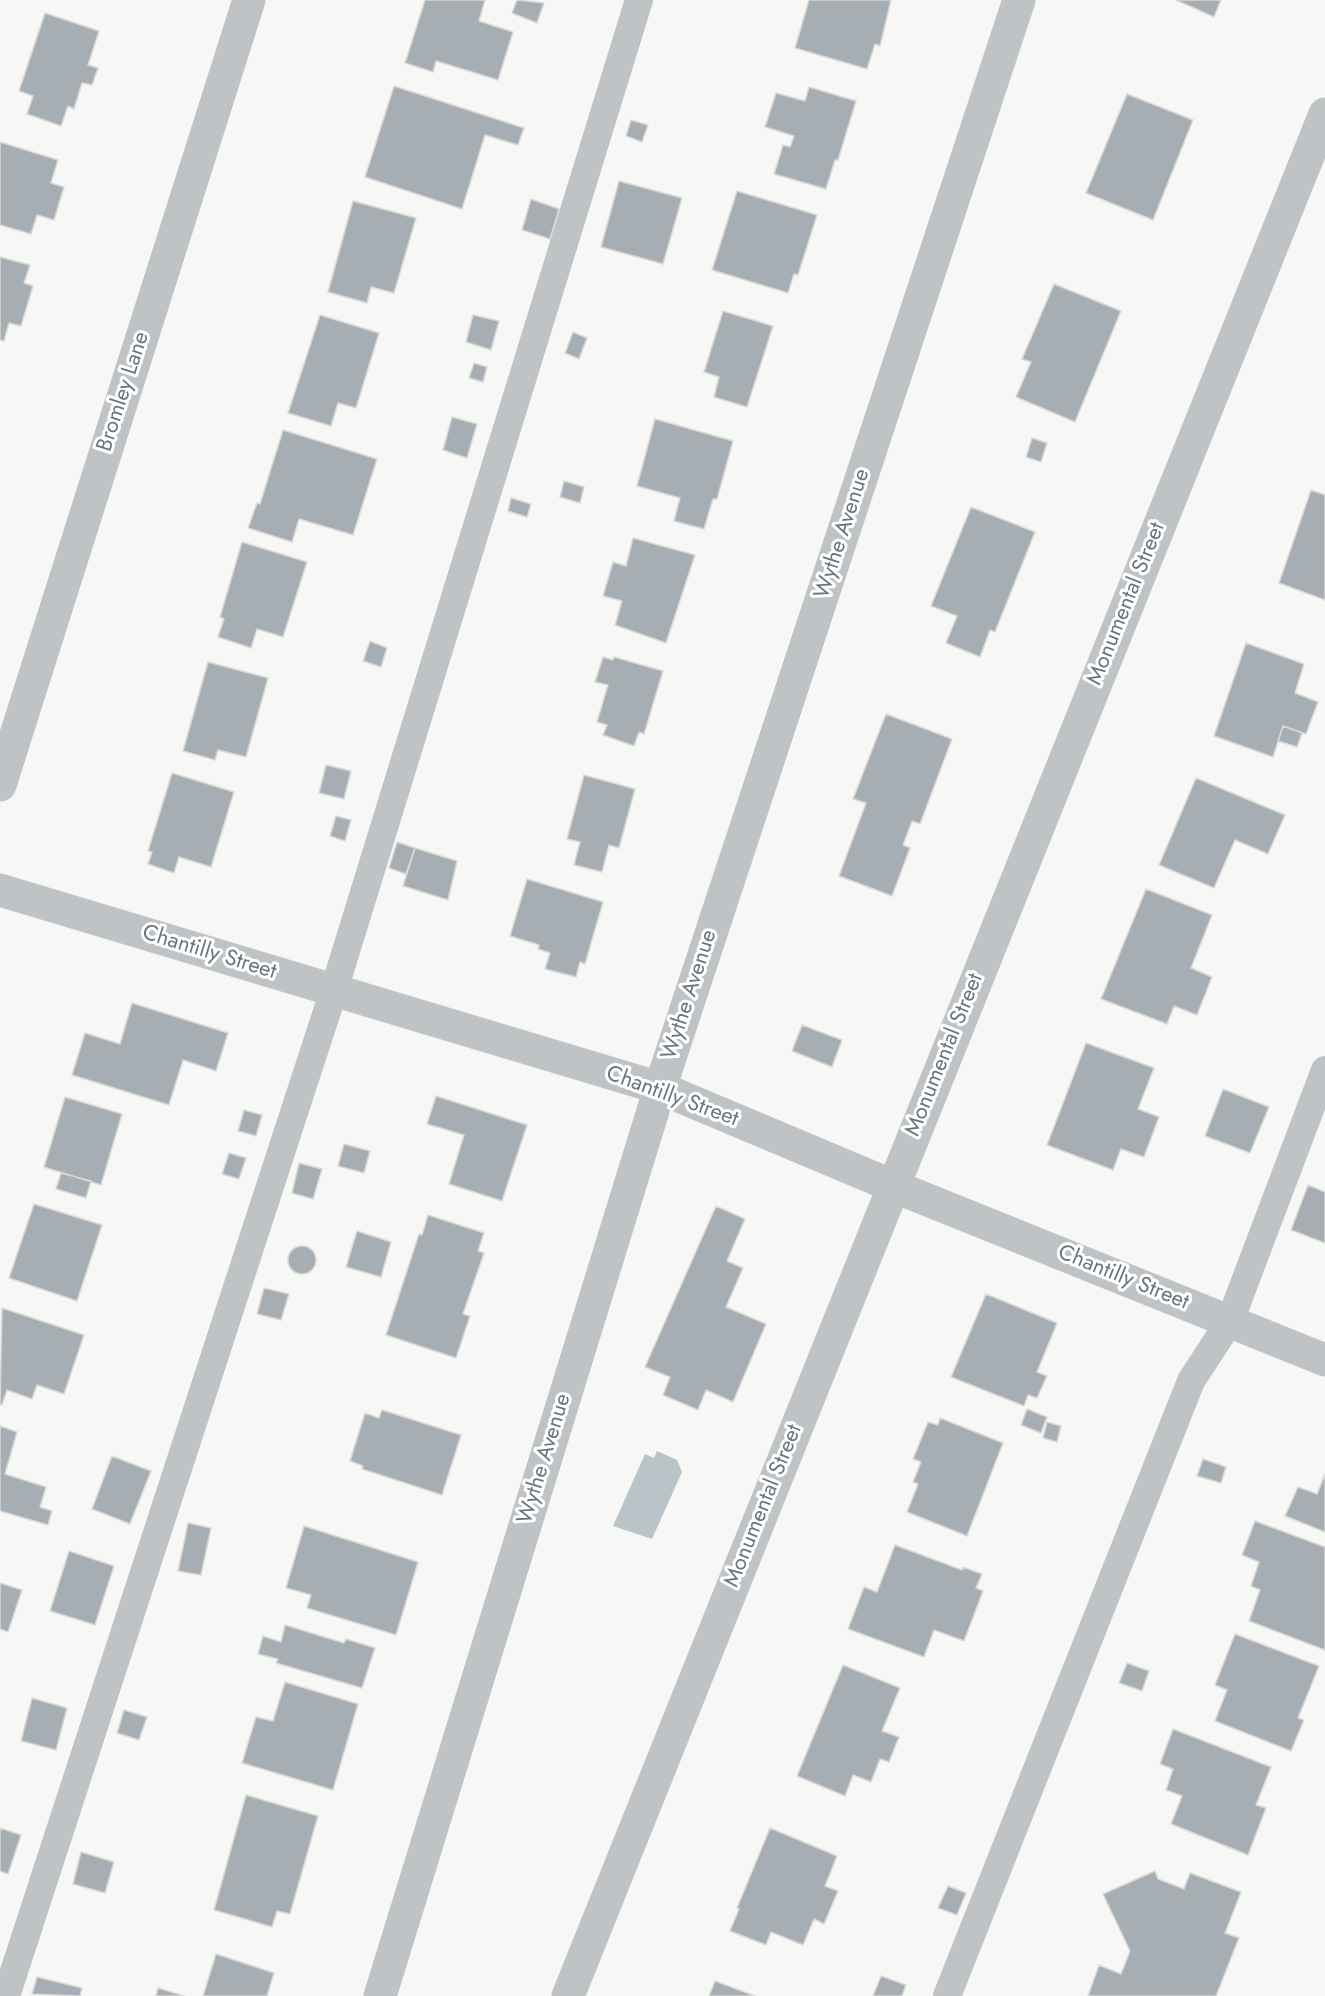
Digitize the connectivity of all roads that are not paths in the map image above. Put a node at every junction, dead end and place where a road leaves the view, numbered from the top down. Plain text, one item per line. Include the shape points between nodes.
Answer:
1 (249, 0) edge
2 (639, 0) edge
3 (1019, 0) edge
4 (1325, 114) edge
5 (0, 784) edge
6 (0, 890) edge
7 (334, 990) junction
8 (1325, 1070) edge
9 (660, 1088) junction
10 (893, 1185) junction
11 (1230, 1322) junction
12 (1325, 1360) edge
13 (6, 1996) edge
14 (380, 1996) edge
15 (568, 1996) edge
16 (947, 1996) edge

1 - 5 street, Bromley Lane
2 - 7 lane
3 - 9 street, Wythe Avenue
4 - 10 street, Monumental Street
6 - 7 street, Chantilly Street
7 - 9 street, Chantilly Street
7 - 13 lane
8 - 11 lane
9 - 10 street, Chantilly Street
9 - 14 street, Wythe Avenue
10 - 11 street, Chantilly Street
10 - 15 street, Monumental Street
11 - 12 street, Chantilly Street
11 - 16 lane via 1191,1381

